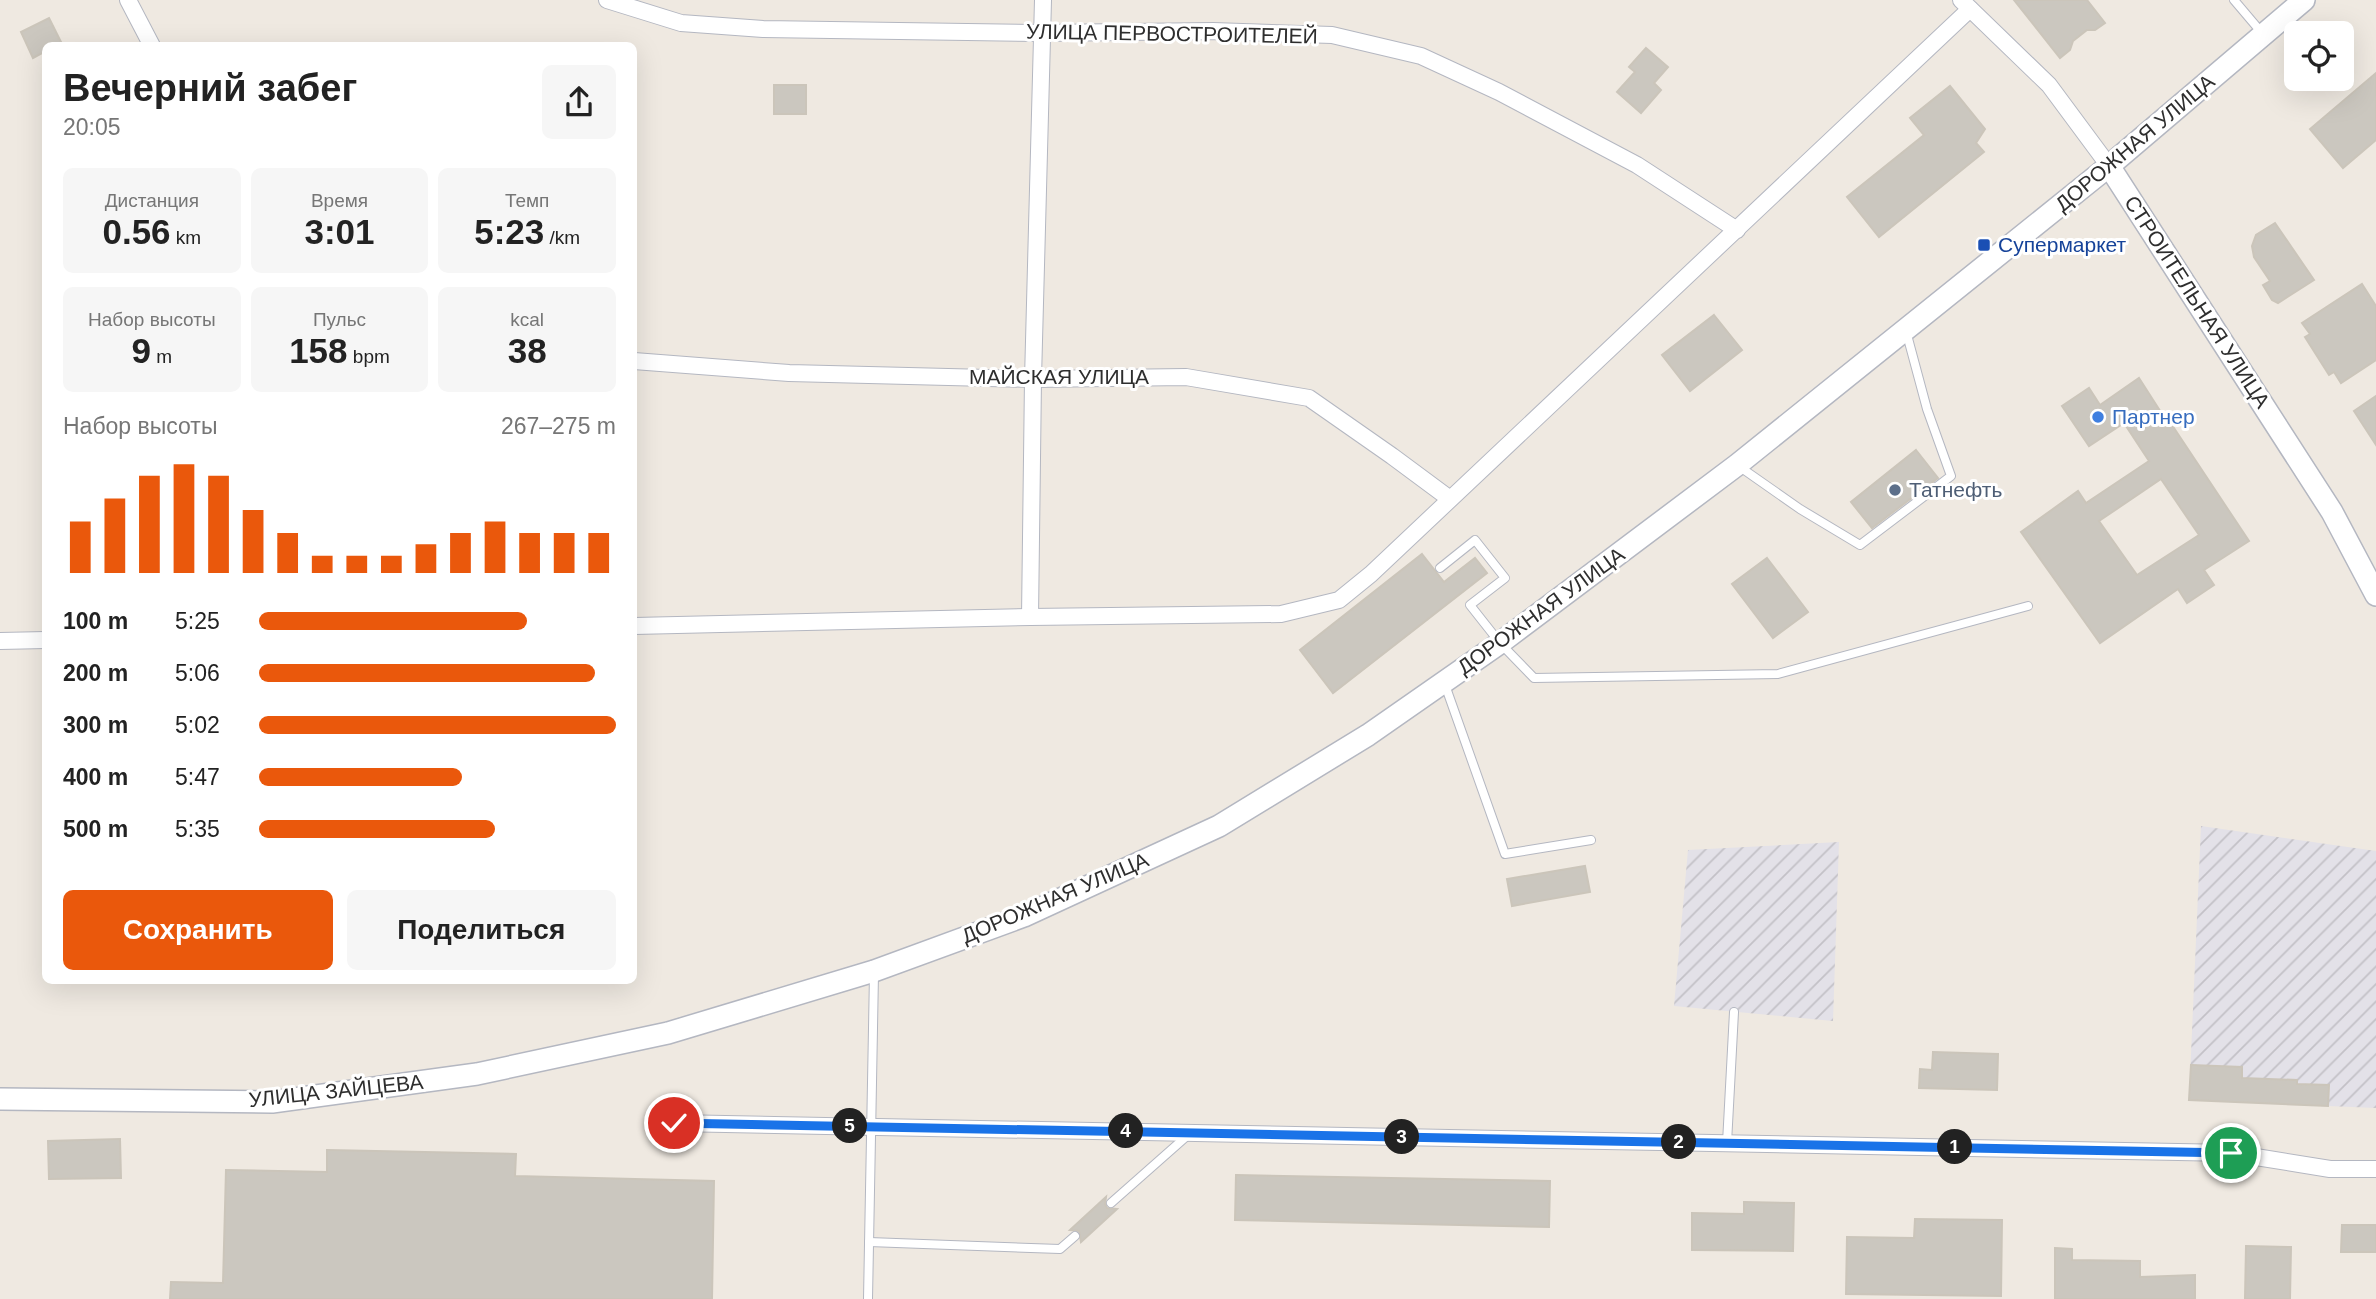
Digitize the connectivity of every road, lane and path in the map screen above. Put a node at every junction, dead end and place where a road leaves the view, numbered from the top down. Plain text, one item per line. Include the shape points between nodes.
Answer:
1 (128, 0) edge
2 (607, 0) edge
3 (1043, 0) edge
4 (2234, 0) edge
5 (2304, 0) edge
6 (1965, 4) edge
7 (1041, 33) junction
8 (2264, 35) junction
9 (150, 42) edge
10 (2109, 166) junction
11 (1737, 230) junction
12 (1906, 330) junction
13 (637, 361) edge
14 (1033, 379) junction
15 (1738, 465) junction
16 (1450, 499) junction
17 (1440, 568) dead end
18 (2376, 595) edge
19 (2028, 606) dead end
20 (1030, 617) junction
21 (637, 626) edge
22 (42, 640) edge
23 (0, 641) edge
24 (1500, 643) junction
25 (1444, 682) junction
26 (1591, 840) dead end
27 (874, 971) junction
28 (1734, 1012) dead end
29 (668, 1033) joint
30 (0, 1099) edge
31 (674, 1123) dead end
32 (871, 1126) junction
33 (1190, 1133) junction
34 (1727, 1143) junction
35 (2376, 1169) edge
36 (1111, 1203) dead end
37 (1075, 1236) dead end
38 (869, 1242) junction
39 (868, 1299) edge

1 - 9 street
2 - 7 street, УЛИЦА ПЕРВОСТРОИТЕЛЕЙ via 681,23 763,29
3 - 7 street
4 - 8 lane
5 - 8 street, ДОРОЖНАЯ УЛИЦА
6 - 10 street, СТРОИТЕЛЬНАЯ УЛИЦА via 2049,85
6 - 11 street
7 - 11 street, УЛИЦА ПЕРВОСТРОИТЕЛЕЙ via 1332,36 1420,56 1637,165
7 - 14 street
8 - 10 street, ДОРОЖНАЯ УЛИЦА
10 - 12 street, ДОРОЖНАЯ УЛИЦА
10 - 18 street, СТРОИТЕЛЬНАЯ УЛИЦА via 2332,512
11 - 16 street
12 - 15 street, ДОРОЖНАЯ УЛИЦА
12 - 15 lane via 1951,476 1860,545
13 - 14 street, МАЙСКАЯ УЛИЦА via 789,373
14 - 16 street, МАЙСКАЯ УЛИЦА via 1186,377 1309,398
14 - 20 street
15 - 24 street, ДОРОЖНАЯ УЛИЦА
16 - 20 street via 1339,600 1281,614
17 - 24 lane via 1475,540 1483,550 1505,578 1470,605
19 - 24 lane via 1778,674 1534,678
20 - 21 street
22 - 23 street
24 - 25 street, ДОРОЖНАЯ УЛИЦА
25 - 26 lane via 1506,854
25 - 27 street, ДОРОЖНАЯ УЛИЦА via 1368,735 1219,826 1024,916
27 - 29 street, ДОРОЖНАЯ УЛИЦА
27 - 32 lane
28 - 34 lane
29 - 30 street, УЛИЦА ЗАЙЦЕВА via 477,1074 272,1102
31 - 32 street
32 - 33 street
32 - 38 lane
33 - 34 street
33 - 36 lane
34 - 35 street via 2231,1153 2330,1169
37 - 38 lane via 1060,1249
38 - 39 lane

